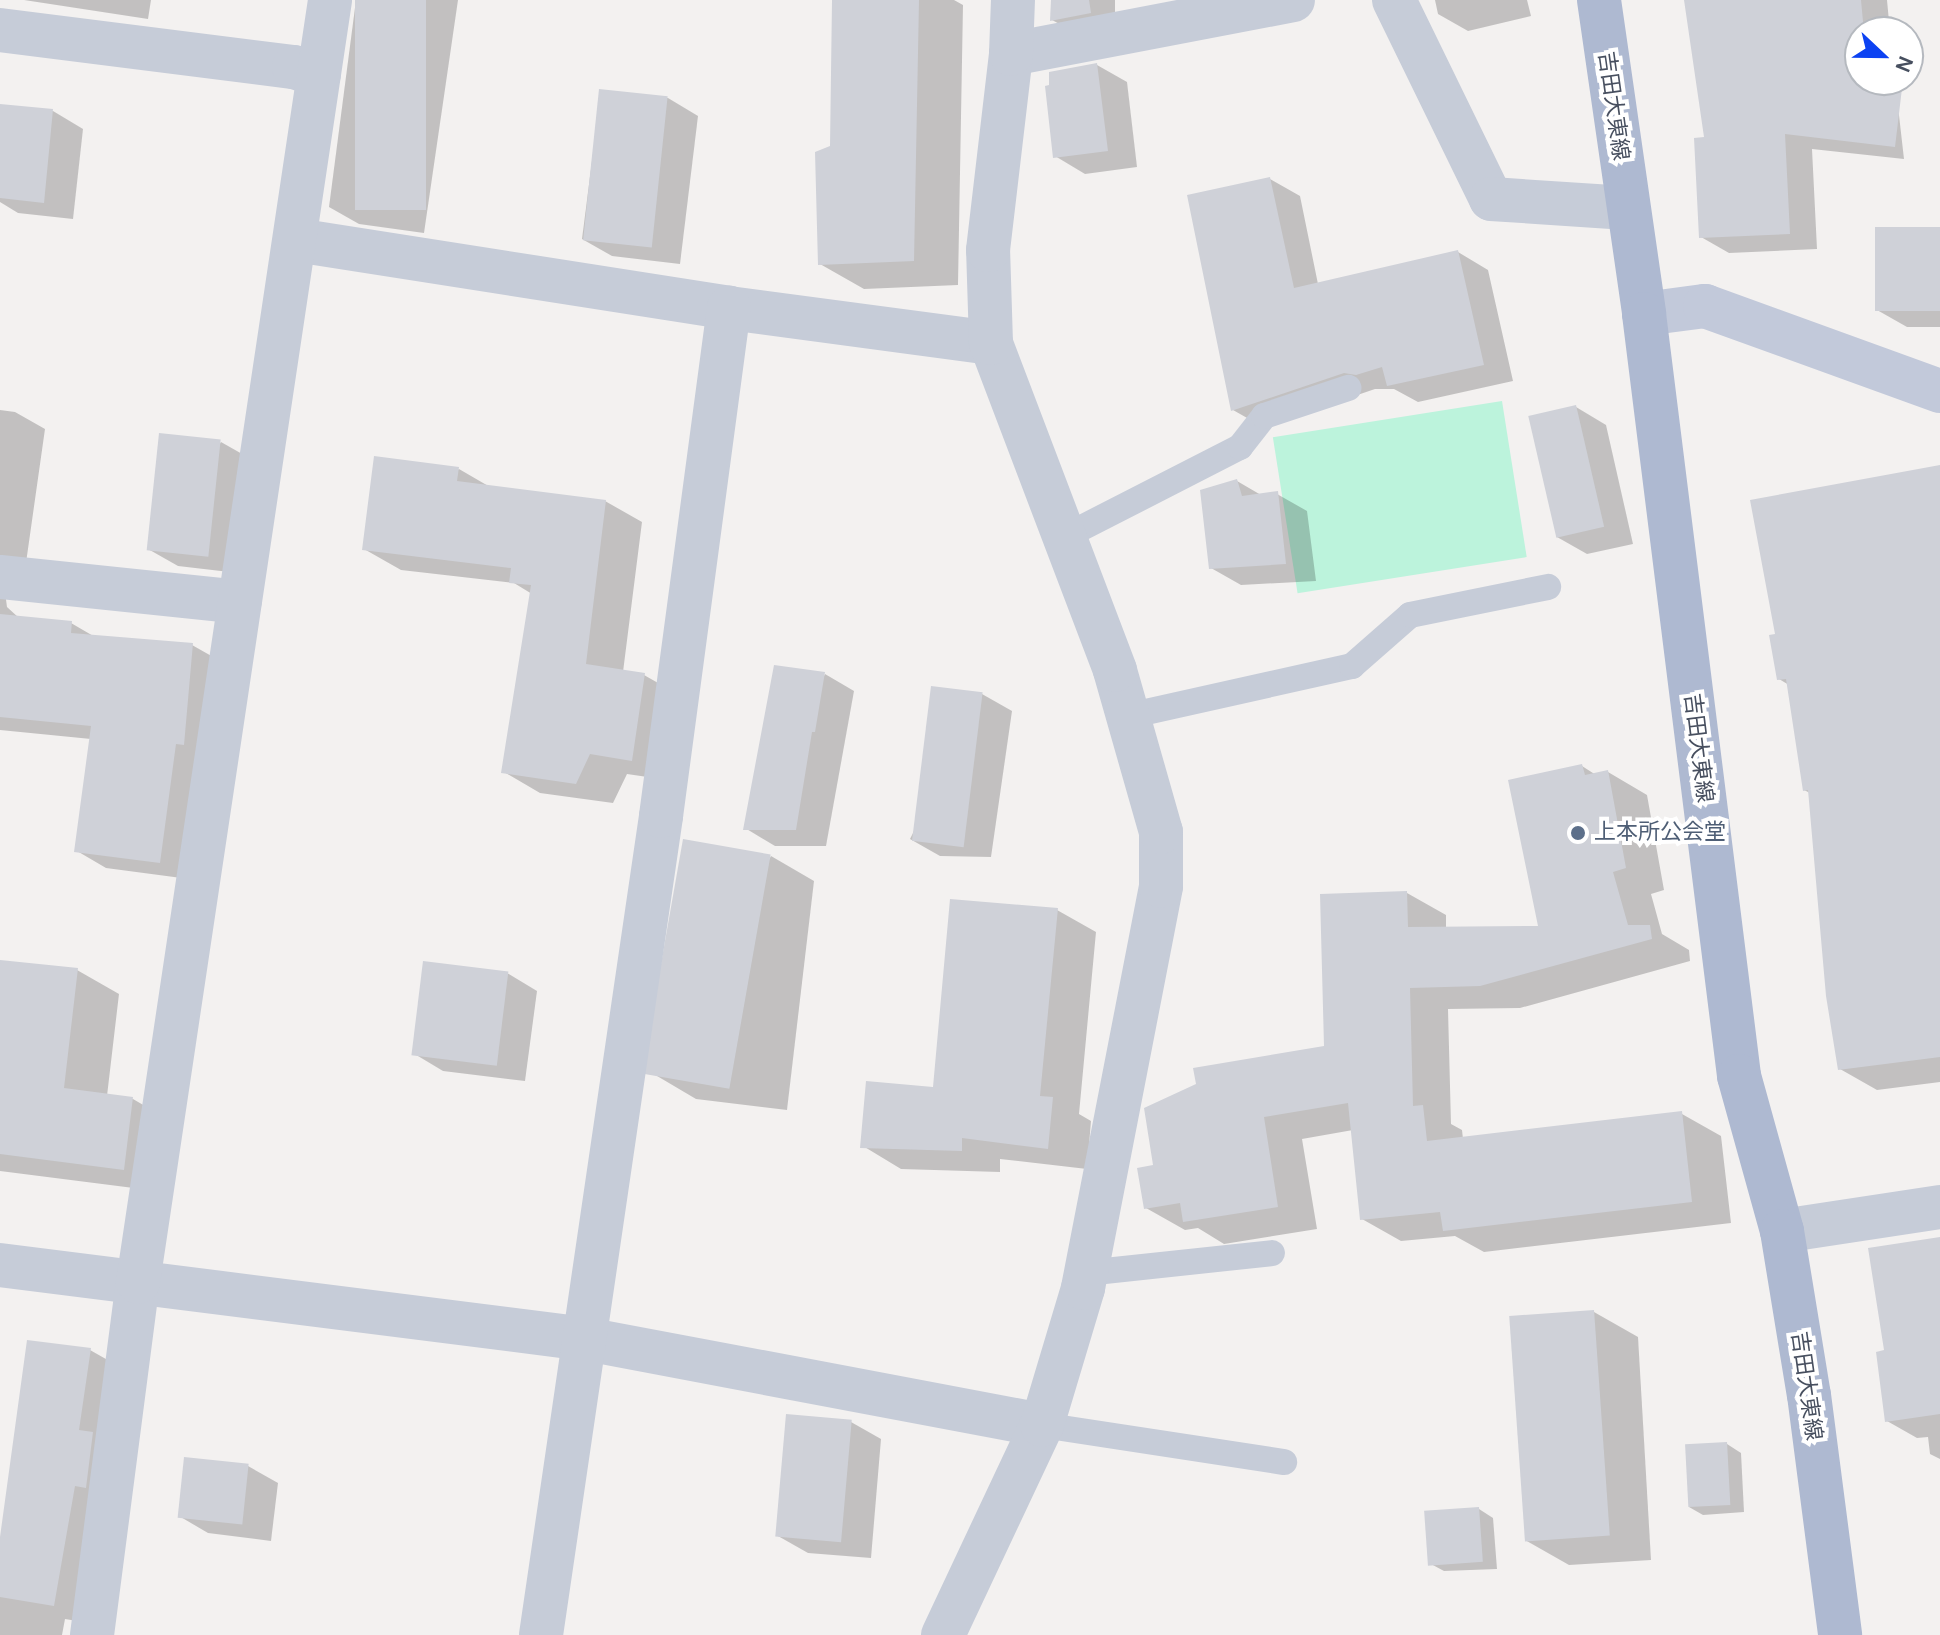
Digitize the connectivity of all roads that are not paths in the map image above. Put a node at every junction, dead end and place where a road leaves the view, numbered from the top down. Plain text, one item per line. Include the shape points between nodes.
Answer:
1 (330, 0) edge
2 (1013, 0) edge
3 (1293, 0) edge
4 (1394, 0) edge
5 (1599, 0) edge
6 (0, 30) edge
7 (1011, 54) junction
8 (319, 75) junction
9 (1627, 208) junction
10 (296, 240) junction
11 (729, 308) junction
12 (1644, 314) junction
13 (991, 343) junction
14 (1348, 388) dead end
15 (1940, 391) edge
16 (1064, 537) junction
17 (0, 577) edge
18 (1548, 587) dead end
19 (240, 602) junction
20 (1128, 716) junction
21 (1940, 1207) edge
22 (1782, 1231) junction
23 (1272, 1253) dead end
24 (0, 1265) edge
25 (1086, 1273) junction
26 (138, 1282) junction
27 (586, 1339) junction
28 (1042, 1425) junction
29 (1284, 1462) dead end
30 (92, 1635) edge
31 (541, 1635) edge
32 (943, 1635) edge
33 (1840, 1635) edge

1 - 8 street
2 - 7 street
3 - 7 street
4 - 9 street via 1491,199
5 - 9 main road, 吉田大東線
6 - 8 street via 294,67
7 - 13 street via 988,250
8 - 10 street
9 - 12 main road, 吉田大東線
10 - 11 street
10 - 19 street
11 - 13 street
11 - 27 street
12 - 15 street via 1705,306
12 - 22 main road, 吉田大東線 via 1739,1076
13 - 16 street
14 - 16 lane via 1264,416 1240,447
16 - 20 street
17 - 19 street
18 - 20 lane via 1410,615 1352,666
19 - 26 street
20 - 25 street via 1161,832 1161,886
21 - 22 street
22 - 33 main road, 吉田大東線
23 - 25 lane
24 - 26 street
25 - 28 street
26 - 27 street
26 - 30 street
27 - 28 street
27 - 31 street
28 - 29 lane
28 - 32 street

